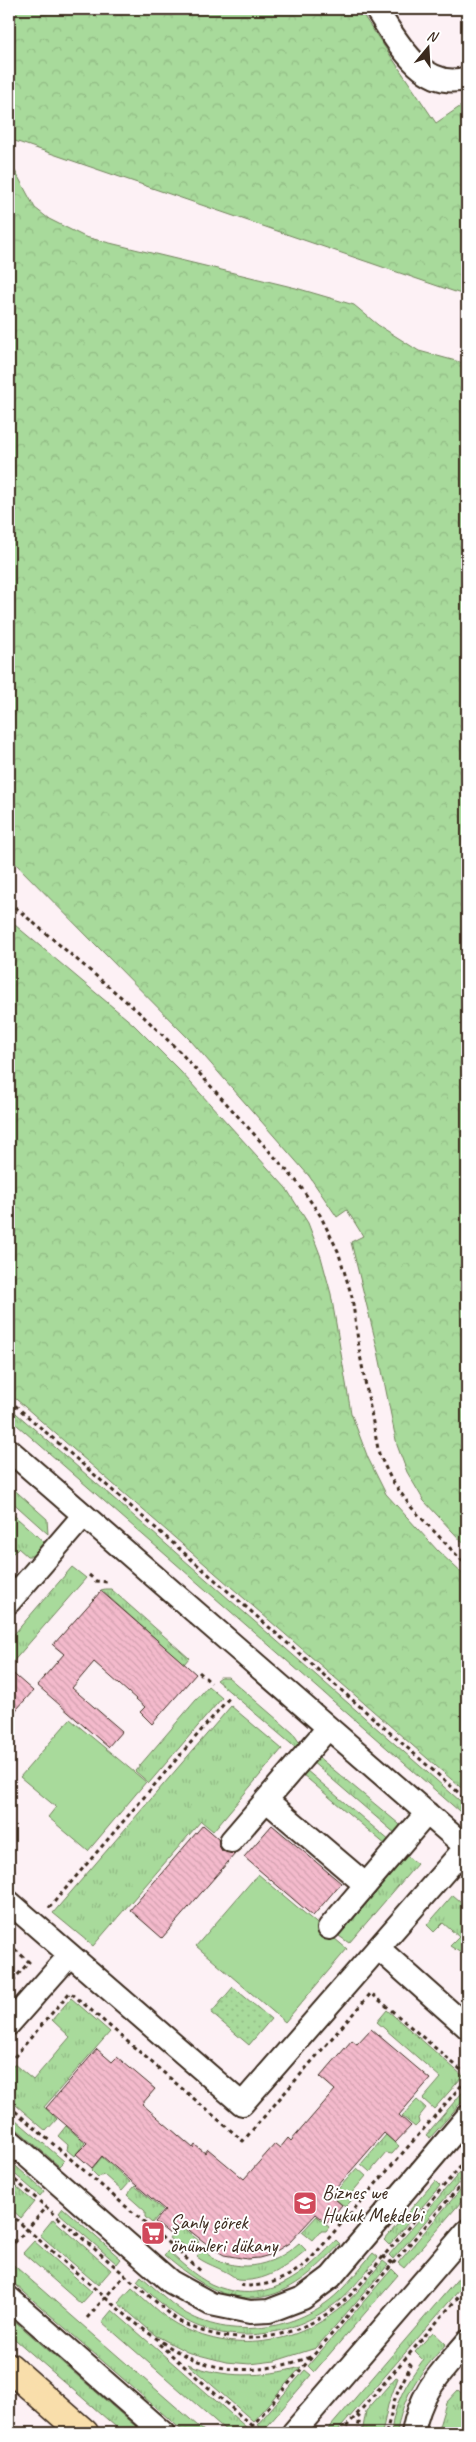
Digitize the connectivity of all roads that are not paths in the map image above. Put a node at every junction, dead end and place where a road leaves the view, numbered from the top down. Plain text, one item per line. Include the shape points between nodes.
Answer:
1 (376, 9) edge
2 (467, 78) edge
3 (9, 1450) edge
4 (84, 1515) junction
5 (9, 1602) edge
6 (328, 1728) junction
7 (266, 1800) junction
8 (427, 1814) junction
9 (231, 1841) dead end
10 (467, 1848) edge
11 (366, 1884) junction
12 (9, 1902) edge
13 (329, 1928) dead end
14 (378, 1948) junction
15 (70, 1955) junction
16 (9, 2024) edge
17 (467, 2027) edge
18 (467, 2117) edge
19 (9, 2140) edge
20 (467, 2231) edge
21 (9, 2298) edge
22 (467, 2342) edge
23 (9, 2368) edge
24 (84, 2433) edge
25 (163, 2433) edge
26 (292, 2433) edge
27 (413, 2433) edge

1 - 2 street via 406,55 419,67 450,80
3 - 4 street
4 - 5 street
4 - 6 street
6 - 7 street
6 - 8 street
7 - 9 street
7 - 11 street
8 - 10 street
8 - 11 street
10 - 14 street
11 - 13 street
12 - 15 street
14 - 15 street via 242,2104
14 - 17 street
15 - 16 street
18 - 19 street via 331,2277 303,2298 287,2305 269,2311 250,2312 211,2304 171,2282
20 - 26 street
21 - 25 street
22 - 27 street via 431,2384 418,2410
23 - 24 main road

